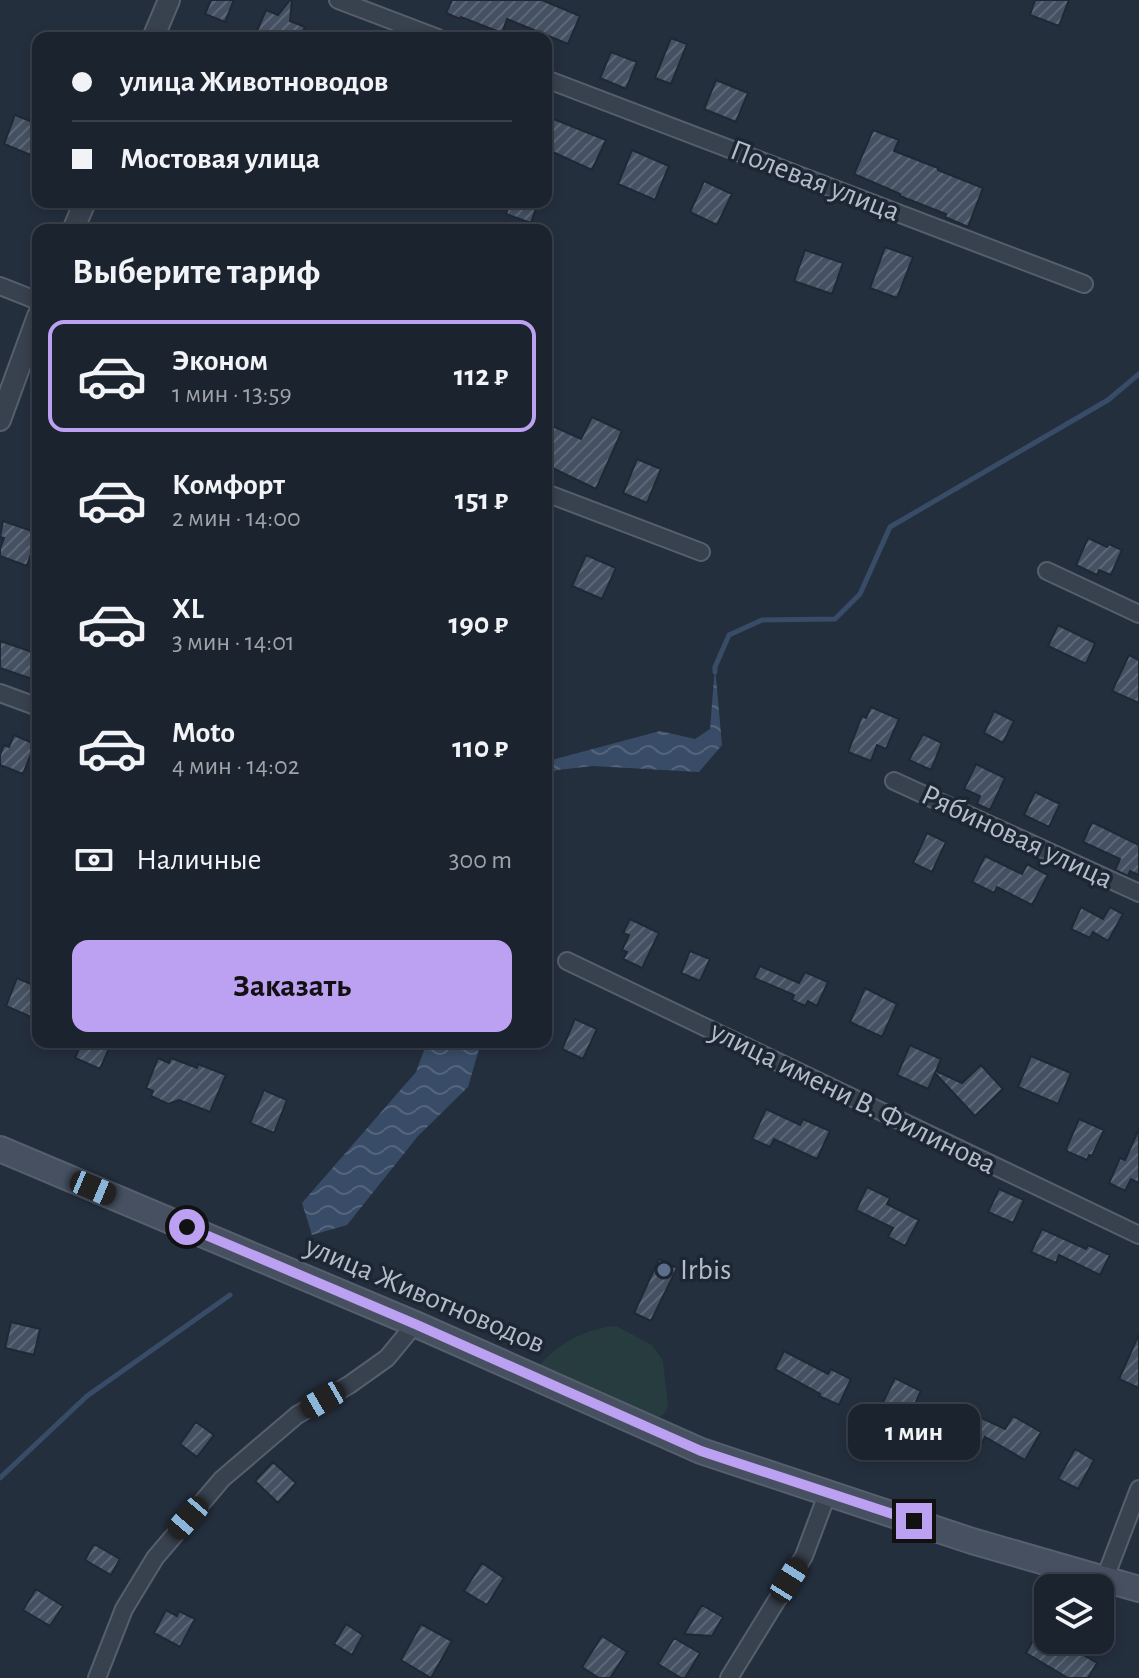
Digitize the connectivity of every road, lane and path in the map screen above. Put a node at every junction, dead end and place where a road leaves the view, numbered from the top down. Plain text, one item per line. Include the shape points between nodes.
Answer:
1 (169, 0) edge
2 (338, 0) edge
3 (156, 32) edge
4 (422, 32) edge
5 (552, 81) edge
6 (1084, 284) dead end
7 (0, 286) edge
8 (32, 299) edge
9 (32, 332) edge
10 (0, 420) edge
11 (552, 495) edge
12 (701, 552) dead end
13 (1047, 571) dead end
14 (1139, 614) edge
15 (0, 693) edge
16 (32, 705) edge
17 (894, 781) dead end
18 (1139, 893) edge
19 (567, 961) dead end
20 (0, 1149) edge
21 (1139, 1235) edge
22 (415, 1324) junction
23 (1139, 1489) edge
24 (828, 1492) junction
25 (1091, 1574) edge
26 (1107, 1574) edge
27 (1114, 1581) edge
28 (1139, 1589) edge
29 (97, 1678) edge
30 (729, 1678) edge

1 - 3 street
2 - 4 street
5 - 6 street, Полевая улица
7 - 8 street
9 - 10 street
11 - 12 street
13 - 14 street
15 - 16 street
17 - 18 street, Рябиновая улица
19 - 21 street, улица имени В. Филинова
20 - 22 main road, улица Животноводов
22 - 24 main road, улица Животноводов via 701,1451
22 - 29 street via 387,1358 297,1415 222,1479 155,1558 124,1609
23 - 26 street
24 - 25 main road, улица Животноводов
24 - 30 street via 804,1556
27 - 28 main road, улица Животноводов

